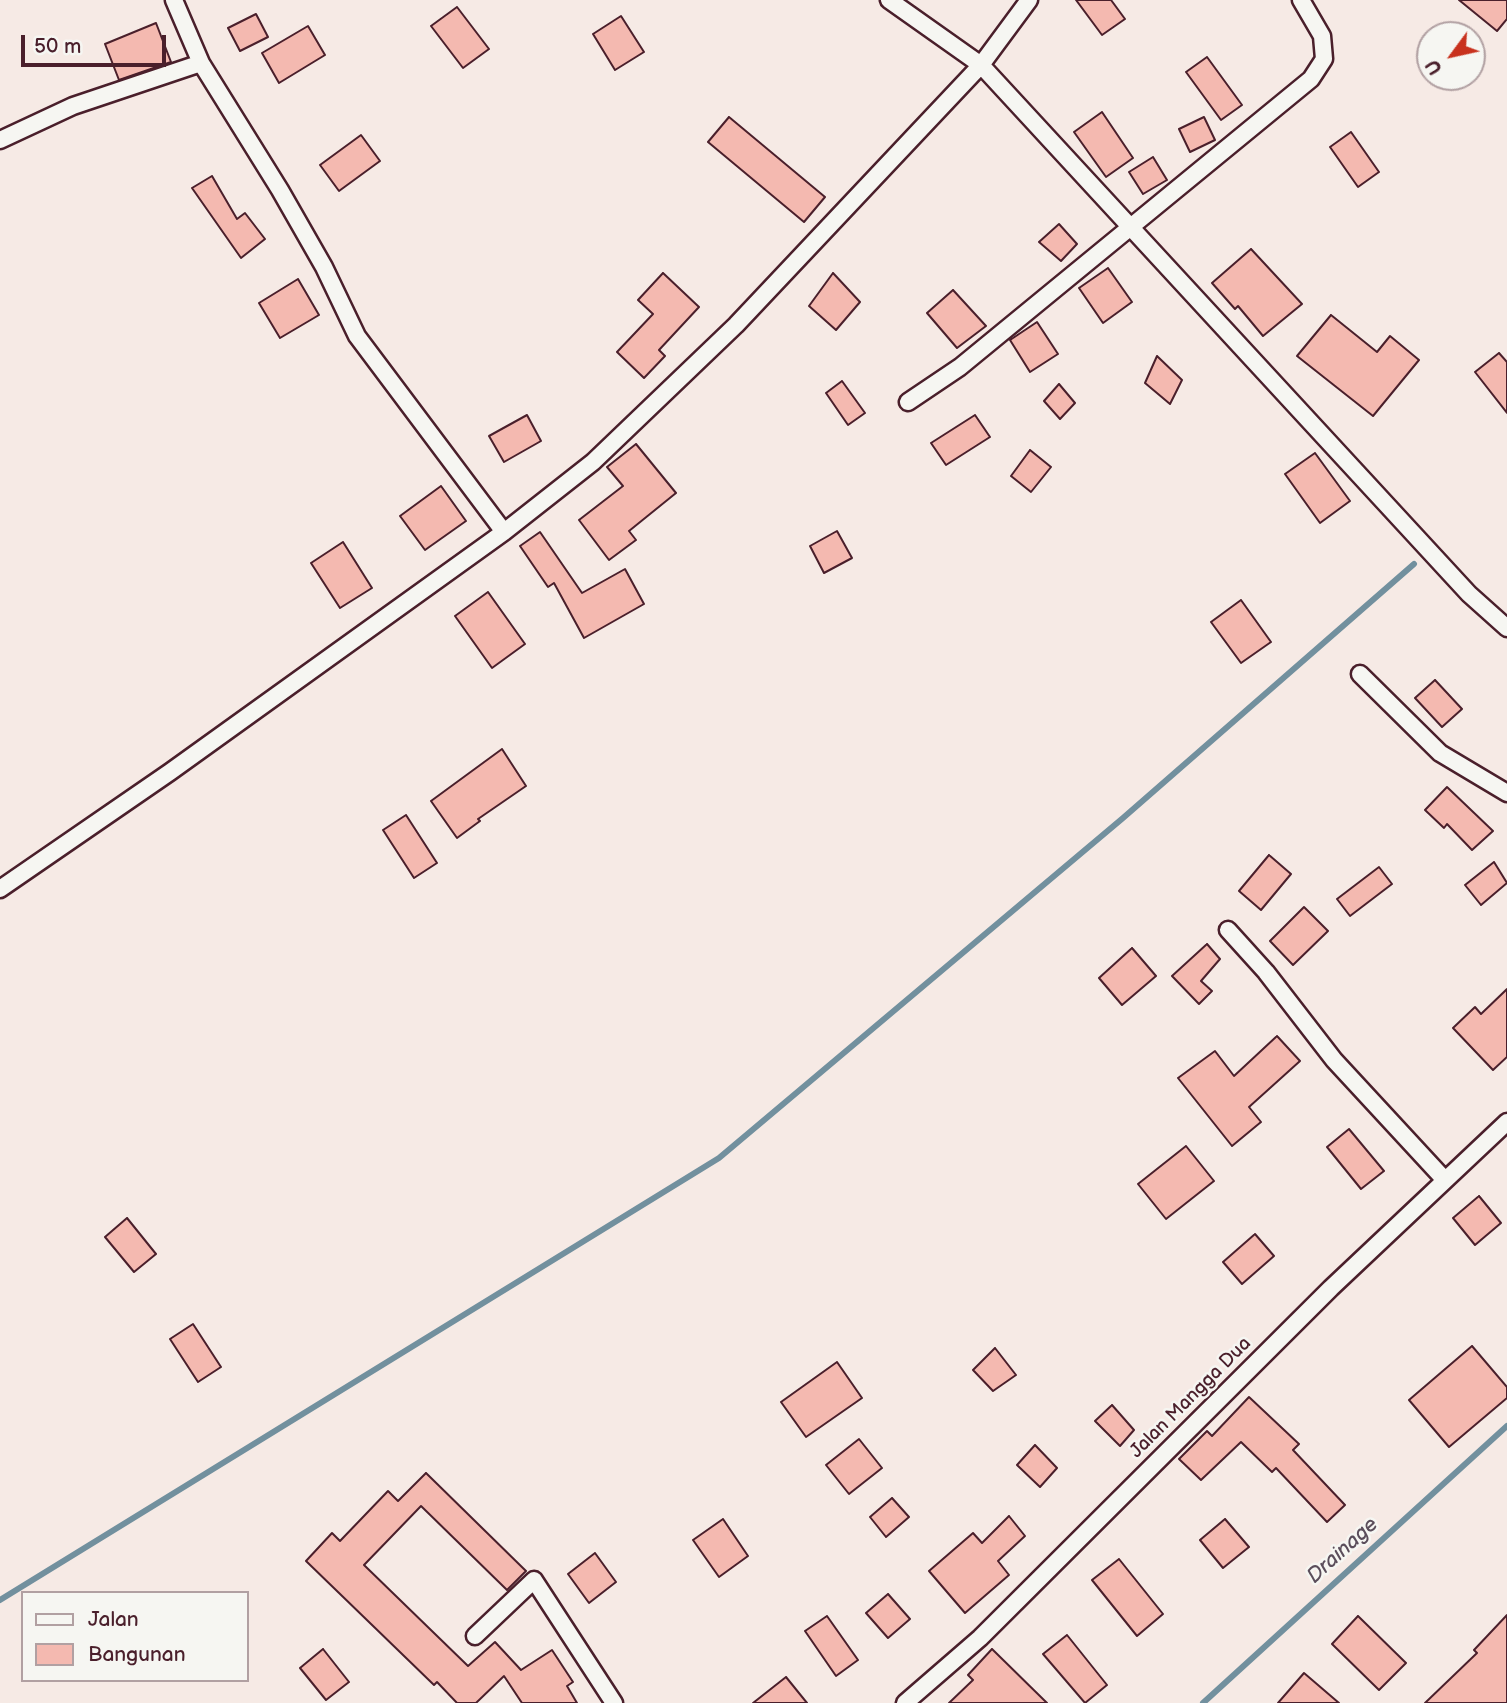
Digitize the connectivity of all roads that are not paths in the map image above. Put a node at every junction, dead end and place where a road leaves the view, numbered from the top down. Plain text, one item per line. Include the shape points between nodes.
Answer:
1 (174, 0) edge
2 (889, 0) edge
3 (1029, 0) edge
4 (1301, 0) edge
5 (201, 63) junction
6 (982, 65) junction
7 (0, 139) edge
8 (1132, 226) junction
9 (908, 402) dead end
10 (504, 532) junction
11 (1507, 628) edge
12 (1360, 674) dead end
13 (1507, 793) edge
14 (0, 889) edge
15 (1228, 930) dead end
16 (1507, 1122) edge
17 (1444, 1179) junction
18 (475, 1636) dead end
19 (614, 1703) edge
20 (905, 1703) edge

1 - 5 street
2 - 6 street
3 - 6 street
4 - 8 street via 1322,36 1324,59 1311,79
5 - 7 street via 73,106
5 - 10 street via 324,267 357,336
6 - 8 street
6 - 10 street via 736,326 593,462
8 - 9 street via 960,367
8 - 11 street via 1469,594
10 - 14 street
12 - 13 street via 1440,753
15 - 17 street via 1334,1060
16 - 17 street, Jalan Mangga Dua
17 - 20 street, Jalan Mangga Dua via 980,1638
18 - 19 street via 534,1580

